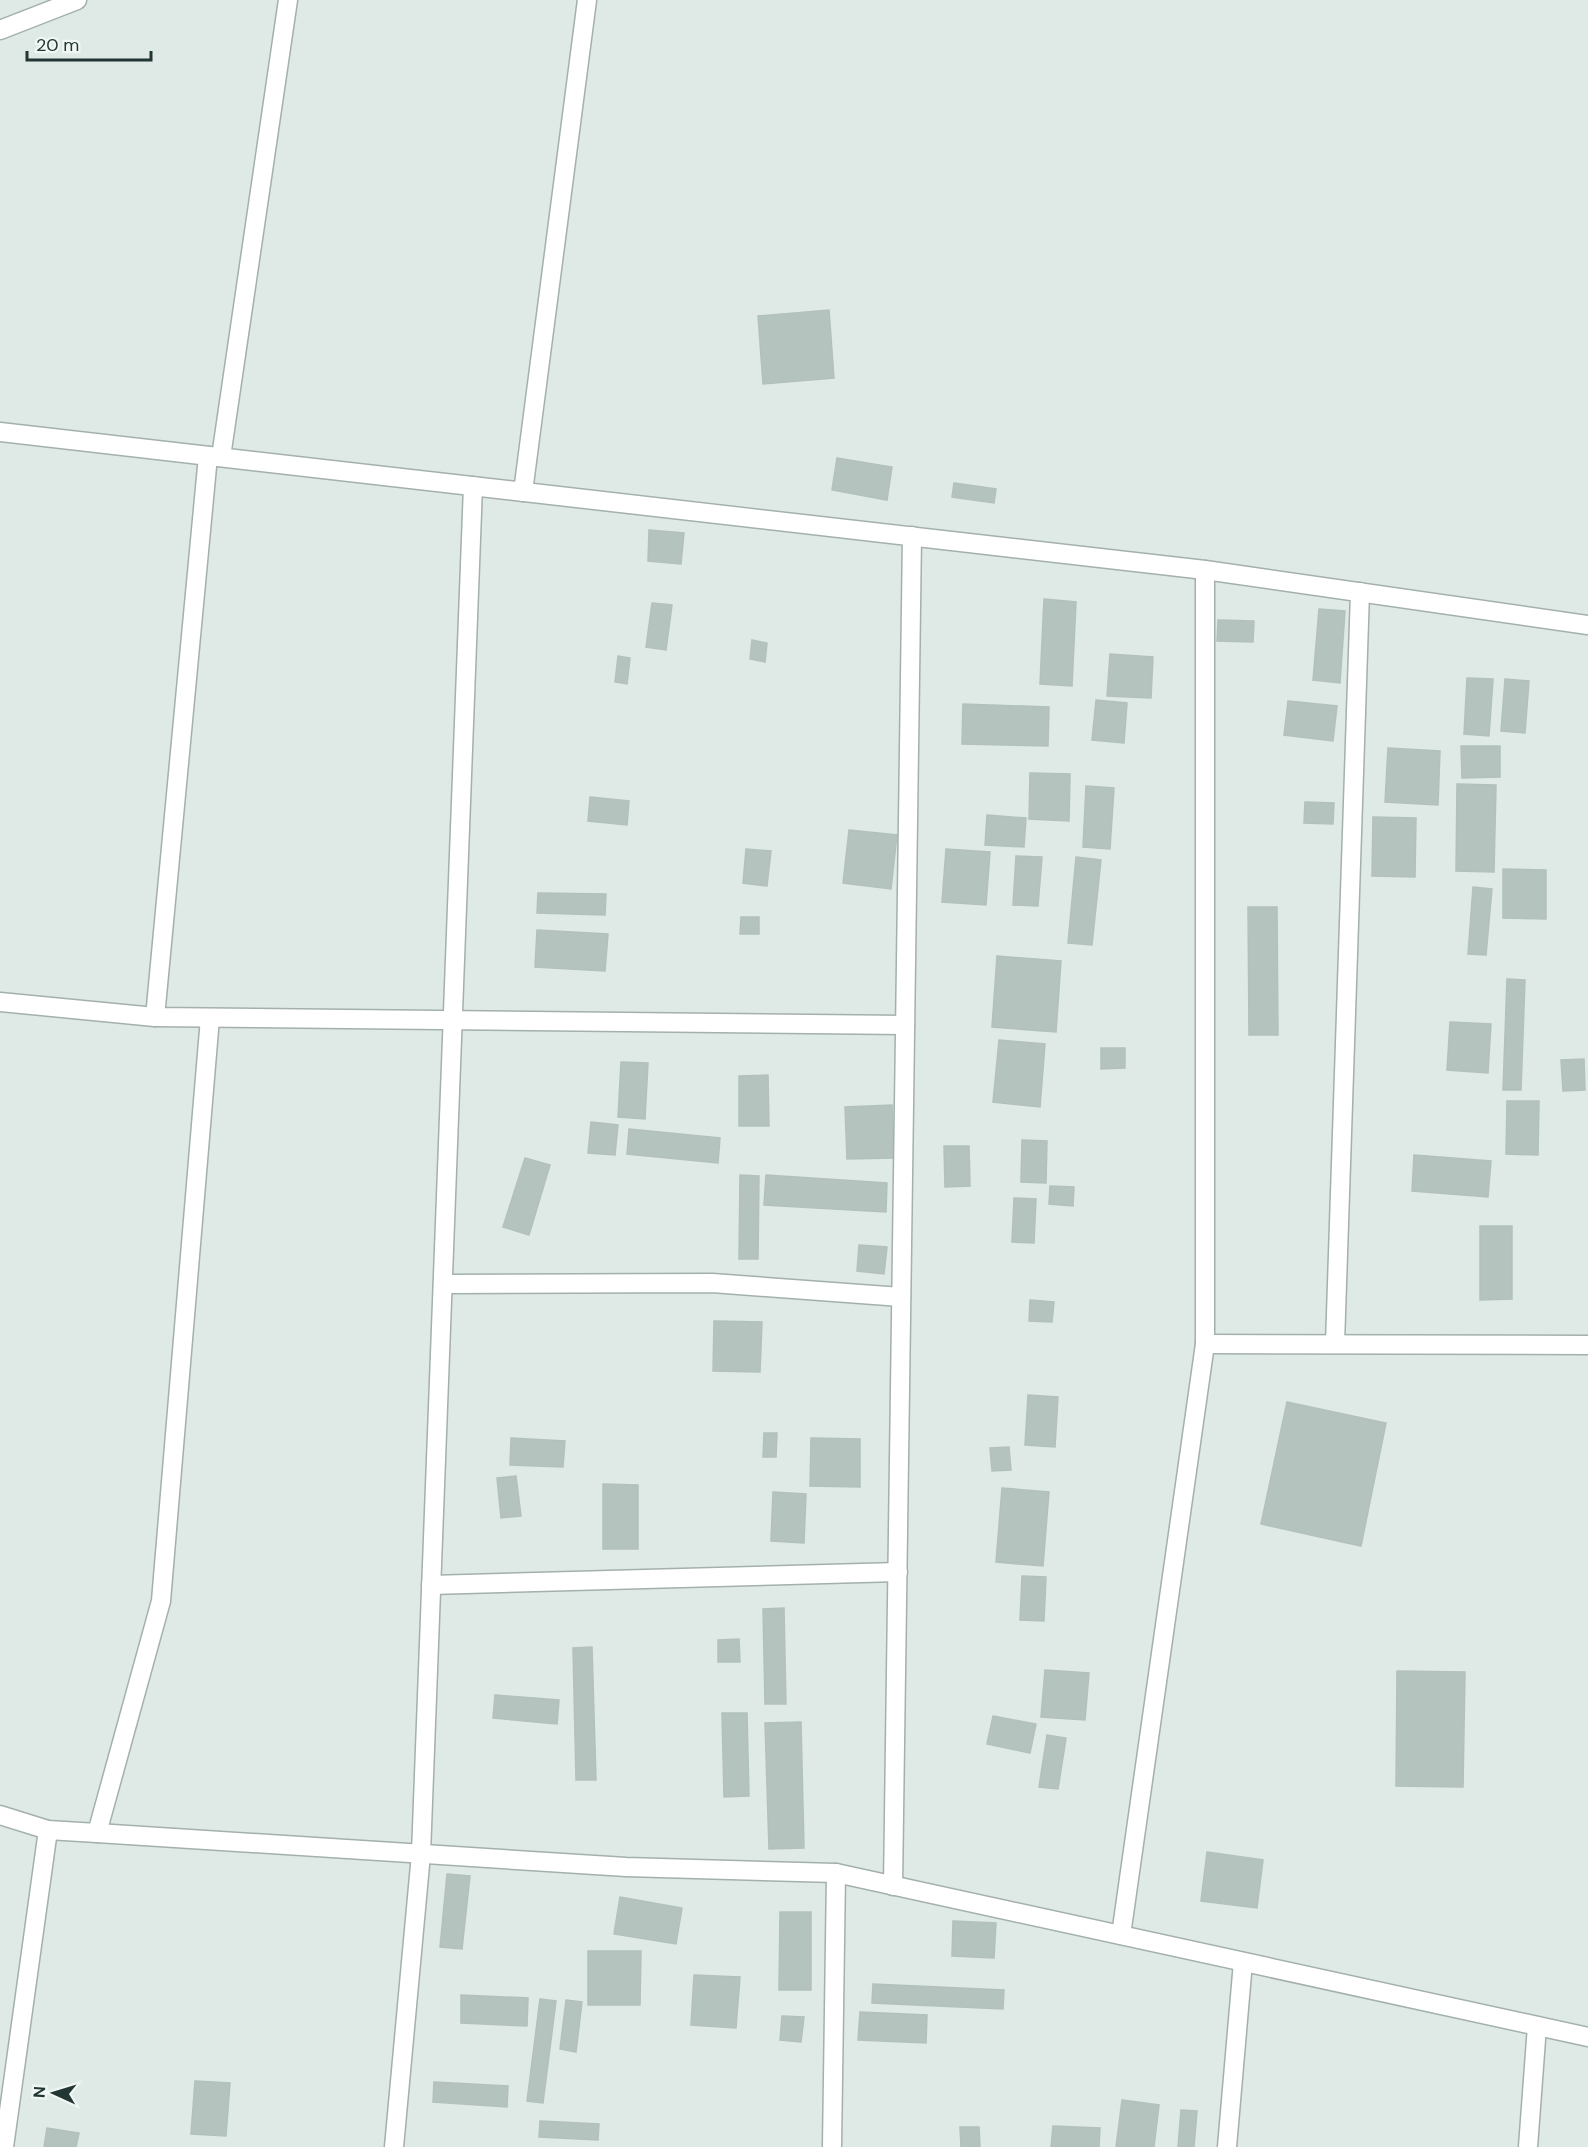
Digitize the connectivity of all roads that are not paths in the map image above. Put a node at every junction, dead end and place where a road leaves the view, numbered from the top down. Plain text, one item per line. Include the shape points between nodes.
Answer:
1 (77, 0) edge
2 (288, 0) edge
3 (587, 0) edge
4 (0, 30) edge
5 (0, 432) edge
6 (214, 456) junction
7 (473, 486) junction
8 (524, 492) junction
9 (912, 536) junction
10 (1205, 570) junction
11 (1360, 592) junction
12 (1588, 625) edge
13 (0, 1002) edge
14 (154, 1017) junction
15 (210, 1018) junction
16 (453, 1021) junction
17 (905, 1025) junction
18 (443, 1284) junction
19 (901, 1297) junction
20 (1205, 1344) junction
21 (1335, 1344) junction
22 (1588, 1345) edge
23 (898, 1572) junction
24 (431, 1585) junction
25 (0, 1815) edge
26 (48, 1830) junction
27 (97, 1833) junction
28 (421, 1854) junction
29 (836, 1873) junction
30 (894, 1886) junction
31 (1121, 1935) junction
32 (1243, 1962) junction
33 (1537, 2026) junction
34 (1588, 2037) edge
35 (4, 2147) edge
36 (394, 2147) edge
37 (832, 2147) edge
38 (1227, 2147) edge
39 (1528, 2147) edge

1 - 4 street
2 - 6 street
3 - 8 street
5 - 6 street
6 - 7 street
6 - 14 street
7 - 8 street
7 - 16 street
8 - 9 street
9 - 10 street
9 - 17 street
10 - 11 street
10 - 20 street
11 - 12 street
11 - 21 street
13 - 14 street
14 - 15 street
15 - 16 street
15 - 27 street via 162,1601
16 - 17 street
16 - 18 street
17 - 19 street
18 - 19 street via 712,1283
18 - 24 street
19 - 23 street
20 - 21 street
20 - 31 street
21 - 22 street
23 - 24 street
23 - 30 street
24 - 28 street
25 - 26 street
26 - 27 street
26 - 35 street
27 - 28 street
28 - 29 street via 626,1867
28 - 36 street
29 - 30 street
29 - 37 street
30 - 31 street
31 - 32 street
32 - 33 street
32 - 38 street
33 - 34 street
33 - 39 street

